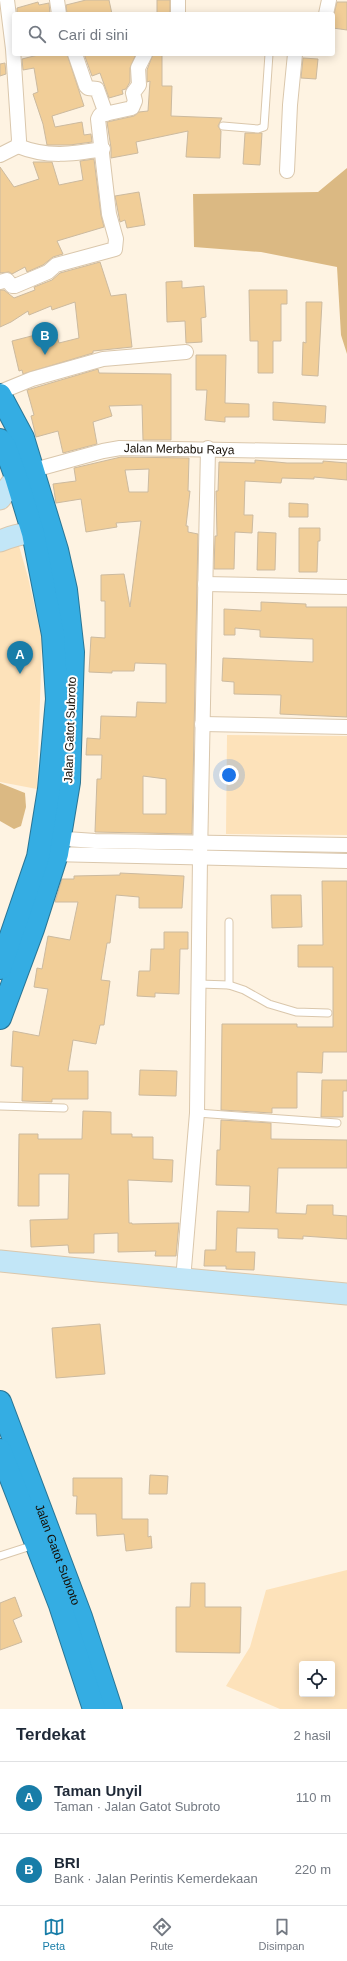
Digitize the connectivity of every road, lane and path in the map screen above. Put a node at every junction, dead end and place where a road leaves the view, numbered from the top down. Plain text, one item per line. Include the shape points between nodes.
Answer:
1 (6, 0) edge
2 (57, 0) edge
3 (178, 0) edge
4 (329, 0) edge
5 (58, 12) edge
6 (178, 12) edge
7 (326, 12) edge
8 (12, 42) edge
9 (13, 56) edge
10 (76, 56) edge
11 (144, 56) edge
12 (269, 56) edge
13 (295, 56) edge
14 (106, 114) junction
15 (224, 126) dead end
16 (18, 146) junction
17 (102, 149) junction
18 (0, 155) edge
19 (287, 171) dead end
20 (0, 282) edge
21 (186, 352) dead end
22 (0, 394) edge
23 (9, 442) edge
24 (208, 448) junction
25 (347, 452) edge
26 (25, 473) junction
27 (0, 499) edge
28 (33, 534) junction
29 (0, 541) edge
30 (57, 550) junction
31 (205, 584) junction
32 (347, 587) edge
33 (202, 724) junction
34 (347, 727) edge
35 (200, 842) junction
36 (273, 844) junction
37 (347, 845) edge
38 (49, 846) junction
39 (200, 857) junction
40 (273, 859) junction
41 (347, 861) edge
42 (229, 922) dead end
43 (9, 959) edge
44 (199, 984) junction
45 (229, 985) junction
46 (328, 1013) dead end
47 (0, 1018) edge
48 (0, 1106) edge
49 (64, 1108) dead end
50 (196, 1113) junction
51 (337, 1123) dead end
52 (0, 1260) edge
53 (183, 1280) junction
54 (347, 1294) edge
55 (0, 1402) edge
56 (4, 1430) edge
57 (0, 1450) edge
58 (44, 1542) junction
59 (0, 1556) edge
60 (94, 1709) edge
61 (111, 1709) edge

1 - 8 street
2 - 5 street
3 - 6 street
4 - 7 street
9 - 16 street
10 - 14 street via 86,86 97,89
11 - 14 street via 138,68 139,86 133,93 134,105 129,109
12 - 15 lane via 264,128
13 - 19 street
14 - 17 street via 100,115 98,119
16 - 17 street via 38,153 58,155
16 - 18 street
17 - 20 street via 109,214 117,243 115,249 56,265 48,272 15,286 7,280
21 - 22 street via 103,359 32,379
22 - 23 highway, Jalan Gatot Subroto
23 - 26 highway, Jalan Gatot Subroto
24 - 25 street, Jalan Merbabu Raya
24 - 26 street, Jalan Merbabu Raya via 120,448
24 - 31 street
26 - 27 street
26 - 28 highway, Jalan Gatot Subroto
26 - 30 highway, Jalan Gatot Subroto
28 - 29 street
28 - 30 street via 45,536
28 - 38 highway, Jalan Gatot Subroto via 54,635 57,699 49,789
30 - 38 highway, Jalan Gatot Subroto via 66,590 73,652 69,782
31 - 32 street
31 - 33 street
33 - 34 street
33 - 35 street
35 - 36 street
35 - 38 street via 95,841
35 - 39 street
36 - 37 street
36 - 40 street
38 - 39 street
38 - 43 highway, Jalan Gatot Subroto
39 - 40 street
39 - 44 street
40 - 41 street
42 - 45 lane
43 - 47 highway, Jalan Gatot Subroto
44 - 45 lane
44 - 50 street
45 - 46 lane via 269,1004 296,1012
48 - 49 lane
50 - 51 lane
50 - 53 street
52 - 53 street
53 - 54 street
55 - 56 highway, Jalan Gatot Subroto
56 - 58 highway, Jalan Gatot Subroto
57 - 58 highway, Jalan Gatot Subroto
58 - 59 lane
58 - 60 highway, Jalan Gatot Subroto via 60,1605
58 - 61 highway, Jalan Gatot Subroto via 81,1617

